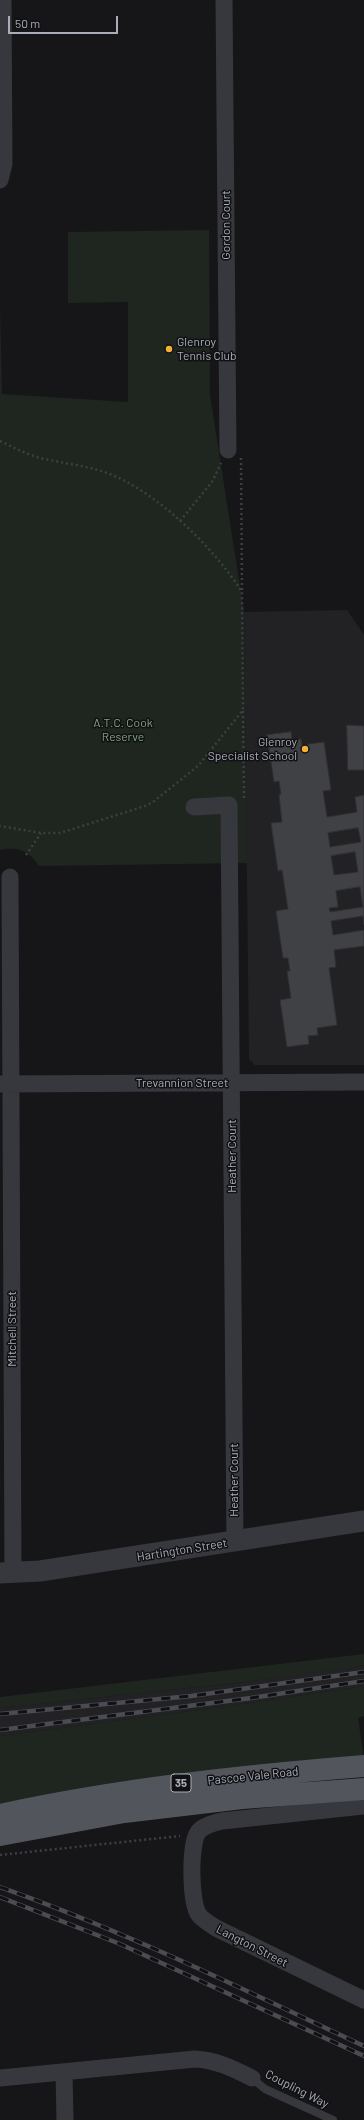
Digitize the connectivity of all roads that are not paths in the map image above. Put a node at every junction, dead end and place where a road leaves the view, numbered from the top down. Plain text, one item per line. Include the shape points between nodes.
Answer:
1 (3, 0) edge
2 (224, 0) edge
3 (0, 180) edge
4 (228, 450) road end
5 (194, 807) dead end
6 (10, 877) dead end
7 (364, 1082) edge
8 (231, 1083) junction
9 (5, 1084) edge
10 (364, 1521) edge
11 (235, 1542) junction
12 (6, 1573) edge
13 (364, 1766) edge
14 (364, 1789) edge
15 (364, 1806) edge
16 (0, 1815) edge
17 (0, 1835) edge
18 (364, 2000) edge
19 (64, 2072) junction
20 (0, 2078) edge
21 (252, 2078) joint
22 (65, 2120) edge
23 (333, 2120) edge

1 - 3 street via 4,164
2 - 4 street, Gordon Court
5 - 8 street, Heather Court via 229,805
6 - 9 street, Mitchell Street
7 - 8 street, Trevannion Street
8 - 9 street, Trevannion Street
8 - 11 street, Heather Court
9 - 12 street, Mitchell Street
10 - 11 street, Hartington Street
11 - 12 street, Hartington Street via 40,1571
13 - 16 main road, Pascoe Vale Road / 35 via 160,1786
14 - 17 main road, Pascoe Vale Road / 35 via 242,1798 124,1812
15 - 18 street, Langton Street via 222,1821 204,1827 194,1840 192,1877 199,1916 216,1928
19 - 20 street
19 - 21 street via 195,2059 224,2064
19 - 22 street
21 - 23 lane, Coupling Way via 265,2089

